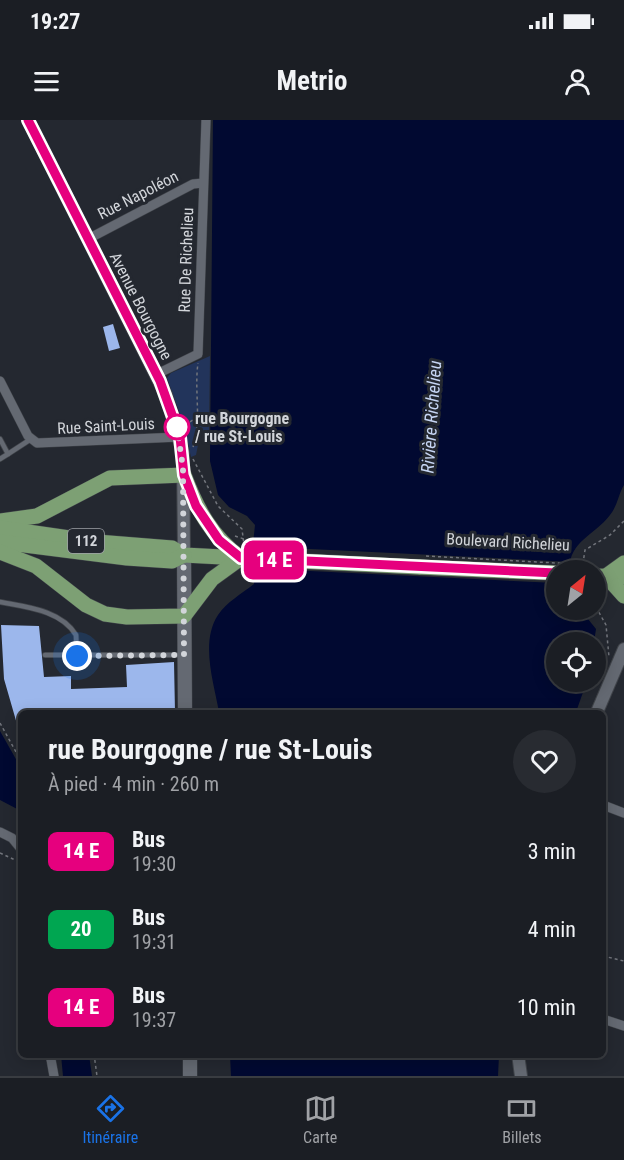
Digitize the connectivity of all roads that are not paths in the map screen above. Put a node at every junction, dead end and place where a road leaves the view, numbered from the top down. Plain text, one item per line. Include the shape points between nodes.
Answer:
1 (27, 120) edge
2 (206, 120) edge
3 (203, 183) junction
4 (88, 238) junction
5 (157, 374) junction
6 (1, 385) edge
7 (182, 431) junction
8 (0, 439) edge
9 (33, 441) junction
10 (8, 454) junction
11 (0, 459) edge
12 (184, 475) junction
13 (0, 522) edge
14 (0, 528) edge
15 (0, 542) edge
16 (0, 552) edge
17 (242, 554) junction
18 (184, 555) junction
19 (624, 563) edge
20 (606, 569) edge
21 (546, 572) edge
22 (606, 574) edge
23 (624, 577) edge
24 (606, 579) edge
25 (624, 596) edge
26 (0, 602) edge
27 (184, 616) junction
28 (624, 649) edge
29 (45, 655) dead end
30 (184, 655) junction
31 (77, 656) junction
32 (185, 710) edge
33 (598, 710) edge
34 (606, 806) edge
35 (624, 813) edge
36 (0, 832) edge
37 (18, 845) edge
38 (606, 1020) edge
39 (624, 1026) edge
40 (51, 1058) edge
41 (190, 1058) edge
42 (519, 1058) edge
43 (54, 1076) edge
44 (190, 1076) edge
45 (521, 1076) edge

1 - 4 street, Avenue Bourgogne
2 - 3 street, Rue De Richelieu
3 - 4 street, Rue Napoléon via 193,184
3 - 5 street, Rue De Richelieu via 198,354
4 - 5 street, Avenue Bourgogne
5 - 7 street, Avenue Bourgogne
6 - 9 street
7 - 9 street, Rue Saint-Louis
7 - 12 street, Avenue Bourgogne
8 - 10 lane
9 - 10 lane
10 - 11 lane
12 - 13 main road via 110,478 37,516
12 - 17 main road via 206,524 219,540
12 - 18 street, Avenue Bourgogne
14 - 18 main road, 112 via 172,548
15 - 18 main road, 112 via 172,561
16 - 27 main road via 36,566 105,615
17 - 18 main road, 112
17 - 21 main road, Boulevard Richelieu / 112, bridge
17 - 27 main road via 207,584
18 - 27 main road
19 - 20 main road
22 - 23 main road
24 - 25 main road
26 - 31 lane via 34,608 66,624 76,635
27 - 30 main road
28 - 33 street
29 - 31 lane
30 - 31 lane
30 - 32 main road
34 - 35 street
36 - 37 street
38 - 39 street
40 - 43 street
41 - 44 main road
42 - 45 street

